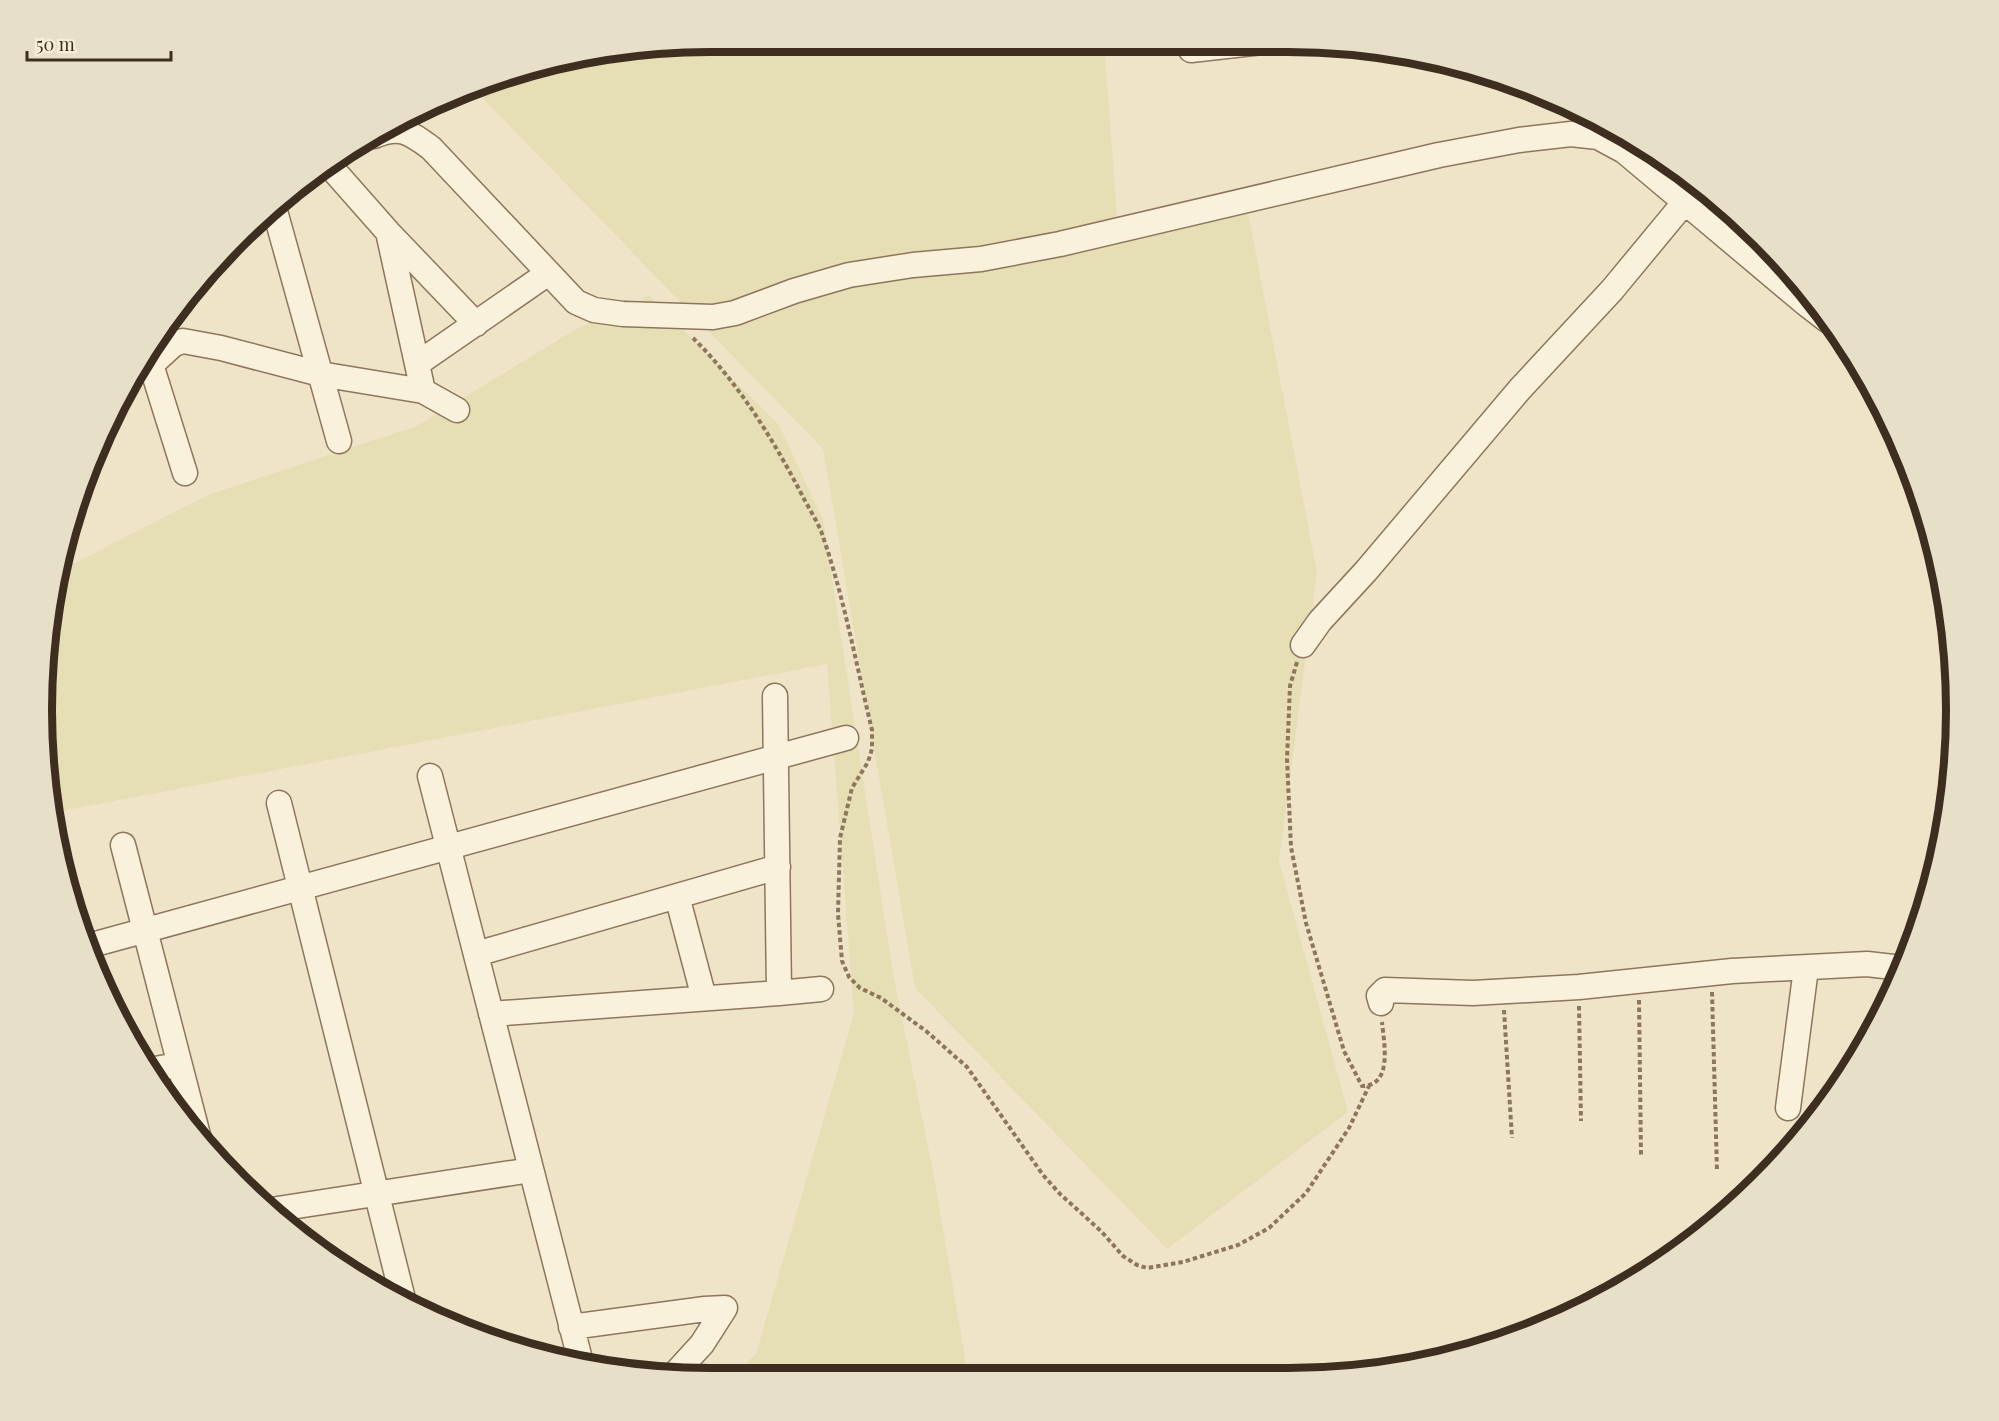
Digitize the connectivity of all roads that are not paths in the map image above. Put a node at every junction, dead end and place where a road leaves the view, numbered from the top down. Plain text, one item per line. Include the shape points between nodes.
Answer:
1 (401, 130) edge
2 (334, 171) edge
3 (1692, 194) edge
4 (277, 216) edge
5 (388, 232) junction
6 (547, 274) junction
7 (1791, 286) edge
8 (476, 324) junction
9 (155, 358) edge
10 (417, 364) junction
11 (149, 369) edge
12 (320, 374) junction
13 (423, 391) junction
14 (457, 410) dead end
15 (339, 441) dead end
16 (184, 473) dead end
17 (1303, 645) road end
18 (775, 696) dead end
19 (846, 738) dead end
20 (776, 758) junction
21 (430, 776) dead end
22 (279, 802) dead end
23 (123, 845) dead end
24 (449, 848) junction
25 (778, 867) junction
26 (300, 889) junction
27 (677, 896) junction
28 (145, 931) junction
29 (96, 944) edge
30 (476, 954) junction
31 (1894, 967) edge
32 (1806, 968) junction
33 (821, 989) dead end
34 (779, 993) junction
35 (704, 998) junction
36 (1381, 1003) road end
37 (491, 1014) junction
38 (180, 1065) junction
39 (158, 1068) edge
40 (1788, 1108) dead end
41 (193, 1117) edge
42 (531, 1170) junction
43 (377, 1194) junction
44 (281, 1208) edge
45 (401, 1291) edge
46 (571, 1326) junction
47 (579, 1355) edge
48 (681, 1367) edge

1 - 6 street via 431,148
2 - 5 street
3 - 6 street via 1598,137 1571,134 1439,155 1060,244 981,259 849,275 735,313 666,317 594,310 576,302
3 - 7 street
3 - 17 street
4 - 12 street
5 - 8 street
5 - 10 street
6 - 8 street
8 - 10 street
9 - 12 street via 183,341
10 - 13 street
11 - 16 street
12 - 13 street
12 - 15 street
13 - 14 street
18 - 20 street
19 - 20 street
20 - 24 street
20 - 25 street
21 - 24 street
22 - 26 street
23 - 28 street
24 - 26 street
24 - 30 street
25 - 27 street
25 - 34 street
26 - 28 street
26 - 43 street
27 - 30 street
27 - 35 street
28 - 29 street
28 - 38 street
30 - 37 street
31 - 32 street via 1867,964
32 - 36 street via 1502,992 1385,990 1379,996
32 - 40 street
33 - 34 street
34 - 35 street
35 - 37 street
37 - 42 street
38 - 39 street
38 - 41 street
42 - 43 street
42 - 46 street
43 - 44 street
43 - 45 street
46 - 47 street
46 - 48 street via 725,1308 702,1344

